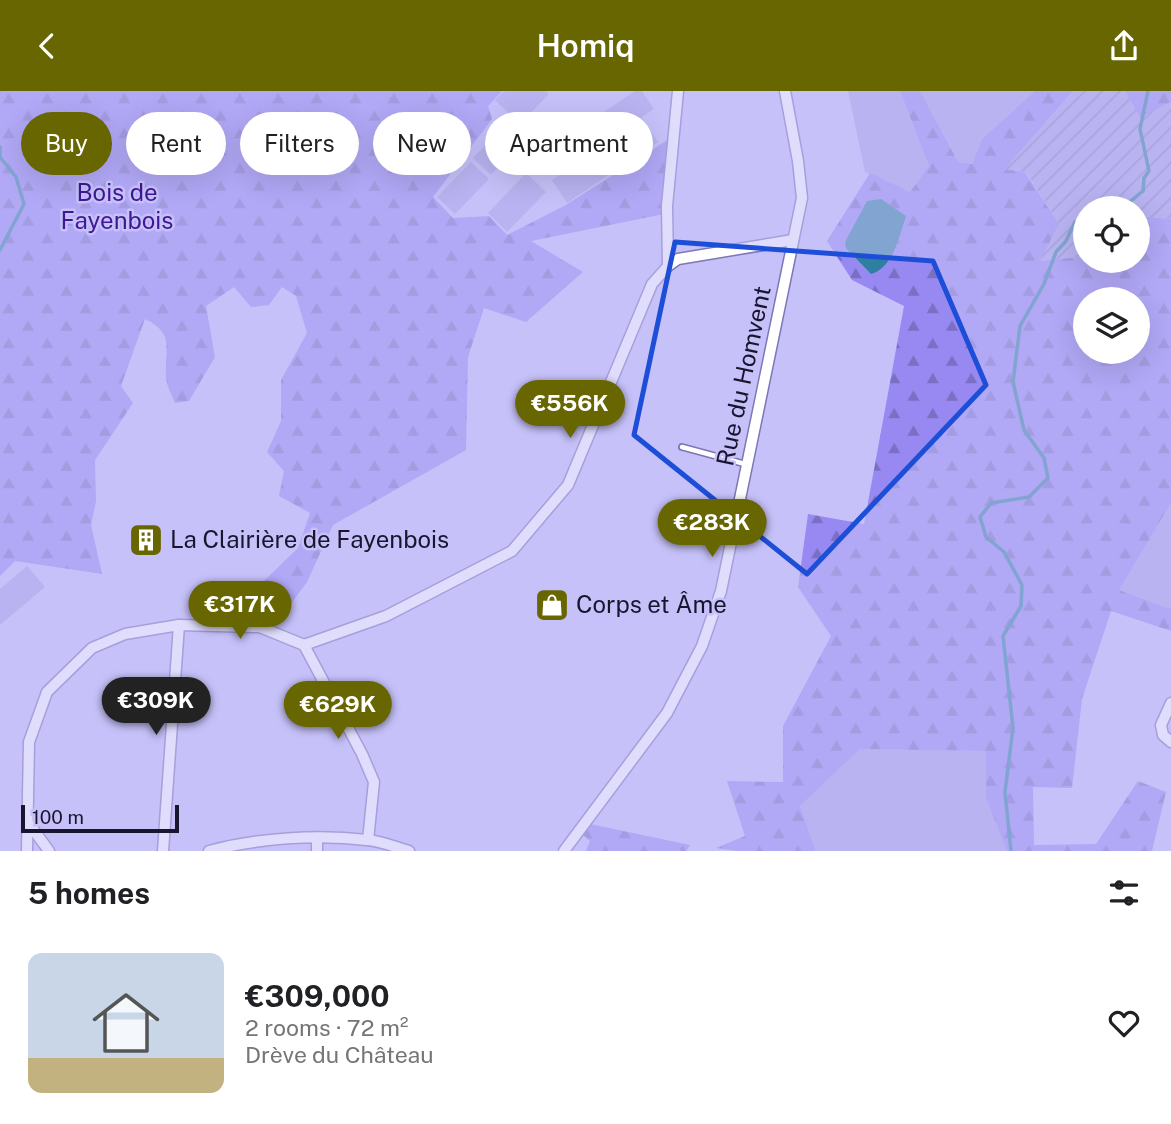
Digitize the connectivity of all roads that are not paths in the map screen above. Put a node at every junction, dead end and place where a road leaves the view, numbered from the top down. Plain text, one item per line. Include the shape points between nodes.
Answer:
1 (678, 91) edge
2 (785, 91) edge
3 (793, 240) junction
4 (668, 266) junction
5 (682, 447) dead end
6 (747, 464) junction
7 (179, 625) junction
8 (304, 645) junction
9 (1171, 703) edge
10 (1171, 742) edge
11 (30, 825) junction
12 (317, 839) junction
13 (368, 840) junction
14 (27, 851) edge
15 (49, 851) edge
16 (163, 851) edge
17 (209, 851) edge
18 (317, 851) edge
19 (409, 851) edge
20 (564, 851) edge

1 - 4 street via 667,206
2 - 3 street, Rue du Homvent via 802,198
3 - 4 street via 678,259
3 - 6 street, Rue du Homvent
4 - 8 street via 652,284 568,485 512,551 386,616
5 - 6 lane
6 - 20 street, Rue du Homvent via 721,591 702,646 667,713
7 - 8 street via 260,627
7 - 11 street via 125,633 92,648 47,692 29,743
7 - 16 street
8 - 13 street via 374,782
9 - 10 street via 1161,725
11 - 14 street
11 - 15 street
12 - 13 street
12 - 17 street
12 - 18 street
13 - 19 street

